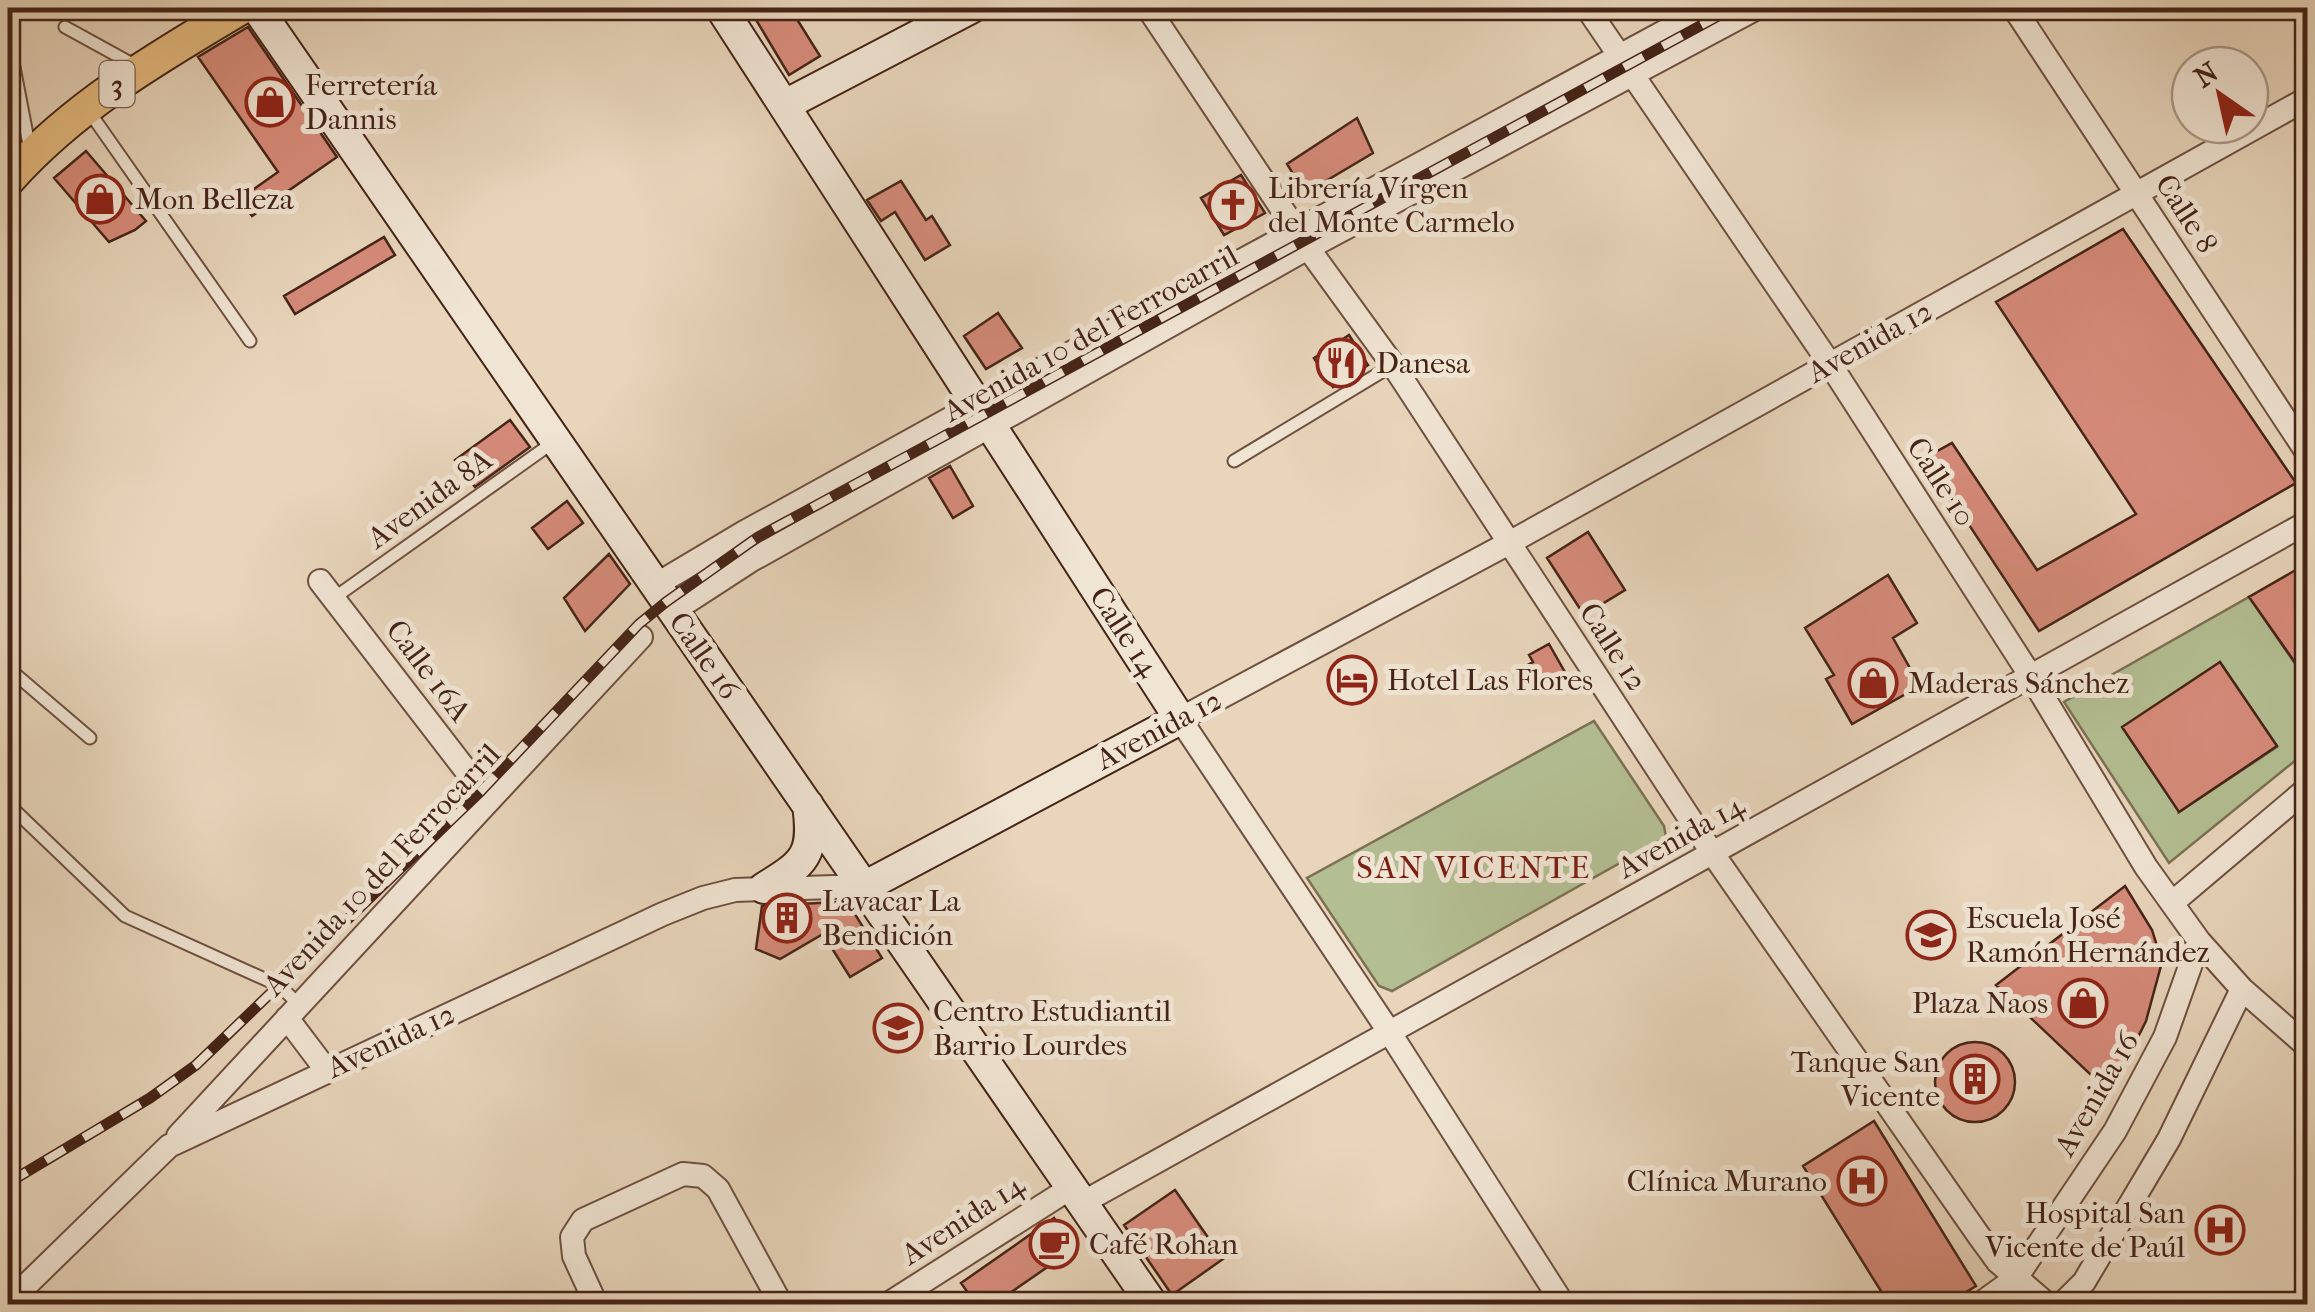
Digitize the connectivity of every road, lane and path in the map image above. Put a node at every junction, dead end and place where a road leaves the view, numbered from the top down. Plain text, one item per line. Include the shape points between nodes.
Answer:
1 (241, 8) edge
2 (257, 8) edge
3 (721, 8) edge
4 (971, 8) edge
5 (1148, 8) edge
6 (1587, 8) edge
7 (1708, 8) edge
8 (1757, 8) edge
9 (2014, 8) edge
10 (65, 27) dead end
11 (1626, 65) junction
12 (14, 67) dead end
13 (140, 68) junction
14 (2308, 98) edge
15 (785, 105) junction
16 (86, 106) junction
17 (31, 154) junction
18 (8, 180) edge
19 (2136, 192) junction
20 (1302, 239) junction
21 (250, 341) dead end
22 (1830, 364) junction
23 (1393, 365) junction
24 (983, 414) junction
25 (555, 440) junction
26 (2308, 454) edge
27 (1234, 461) dead end
28 (2308, 522) edge
29 (1510, 543) junction
30 (654, 586) junction
31 (327, 589) joint
32 (673, 611) junction
33 (640, 637) dead end
34 (8, 668) edge
35 (2030, 676) junction
36 (1180, 719) junction
37 (90, 738) dead end
38 (2308, 788) edge
39 (488, 799) junction
40 (8, 804) edge
41 (808, 805) junction
42 (1713, 854) junction
43 (866, 886) junction
44 (764, 888) junction
45 (2172, 903) junction
46 (2198, 941) junction
47 (2242, 988) junction
48 (293, 1011) junction
49 (1390, 1033) junction
50 (2308, 1047) edge
51 (327, 1071) junction
52 (169, 1146) junction
53 (1077, 1195) junction
54 (2016, 1278) junction
55 (8, 1303) edge
56 (596, 1304) edge
57 (781, 1304) edge
58 (888, 1304) edge
59 (1152, 1304) edge
60 (1562, 1304) edge
61 (1980, 1304) edge
62 (2047, 1304) edge
63 (2062, 1304) edge

1 - 13 main road, 3
2 - 25 main road, Calle 16
3 - 15 main road, Calle 14
4 - 15 main road
5 - 20 street, Calle 12
6 - 11 street, Calle 10
7 - 11 street, Avenida 10 del Ferrocarril
8 - 11 street, Avenida 10 del Ferrocarril
9 - 19 street, Calle 8
10 - 13 lane
11 - 20 street, Avenida 10 del Ferrocarril
11 - 22 street, Calle 10
12 - 17 lane
13 - 16 main road, 3
14 - 19 street, Avenida 12
15 - 24 main road, Calle 14
16 - 17 main road, 3
16 - 21 lane
17 - 18 main road, 3
19 - 22 street, Avenida 12
19 - 26 street, Calle 8
20 - 23 street, Calle 12
20 - 24 street, Avenida 10 del Ferrocarril
22 - 29 street, Avenida 12
22 - 35 street, Calle 10
23 - 27 lane
23 - 29 street, Calle 12
24 - 30 street, Avenida 10 del Ferrocarril
24 - 32 street, Avenida 10 del Ferrocarril
24 - 36 main road, Calle 14
25 - 30 main road, Calle 16
25 - 31 lane, Avenida 8A
28 - 35 street, Avenida 14
29 - 36 street, Avenida 12
29 - 42 street, Calle 12
30 - 32 main road, Calle 16
31 - 39 street, Calle 16A
32 - 41 main road, Calle 16
33 - 39 street, Avenida 10 del Ferrocarril
34 - 37 lane
35 - 42 street, Avenida 14
35 - 45 street, Calle 10
36 - 43 main road, Avenida 12
36 - 49 street, Calle 14
38 - 45 street
39 - 48 street, Avenida 10 del Ferrocarril
40 - 48 lane via 125,916 280,986
41 - 43 main road, Calle 16
41 - 44 main road via 810,848 792,871
42 - 49 street, Avenida 14
42 - 54 street, Calle 12 via 1979,1236
43 - 44 street, Avenida 12
43 - 53 main road, Calle 16
44 - 51 street, Avenida 12 via 703,898 663,914
45 - 46 street, Calle 10
46 - 47 street, Calle 10
46 - 54 street, Avenida 16 via 2165,1037 2116,1131
47 - 50 street, Calle 10
47 - 63 street via 2169,1139 2084,1282
48 - 51 street
48 - 52 street, Avenida 10 del Ferrocarril
49 - 53 street, Avenida 14
49 - 60 street, Calle 14
51 - 52 street, Avenida 12
52 - 55 street, Avenida 12
53 - 58 street, Avenida 14
53 - 59 main road, Calle 16
54 - 61 street, Avenida 16
54 - 62 street, Calle 12
56 - 57 street via 574,1256 572,1237 583,1220 682,1174 703,1176 718,1189

